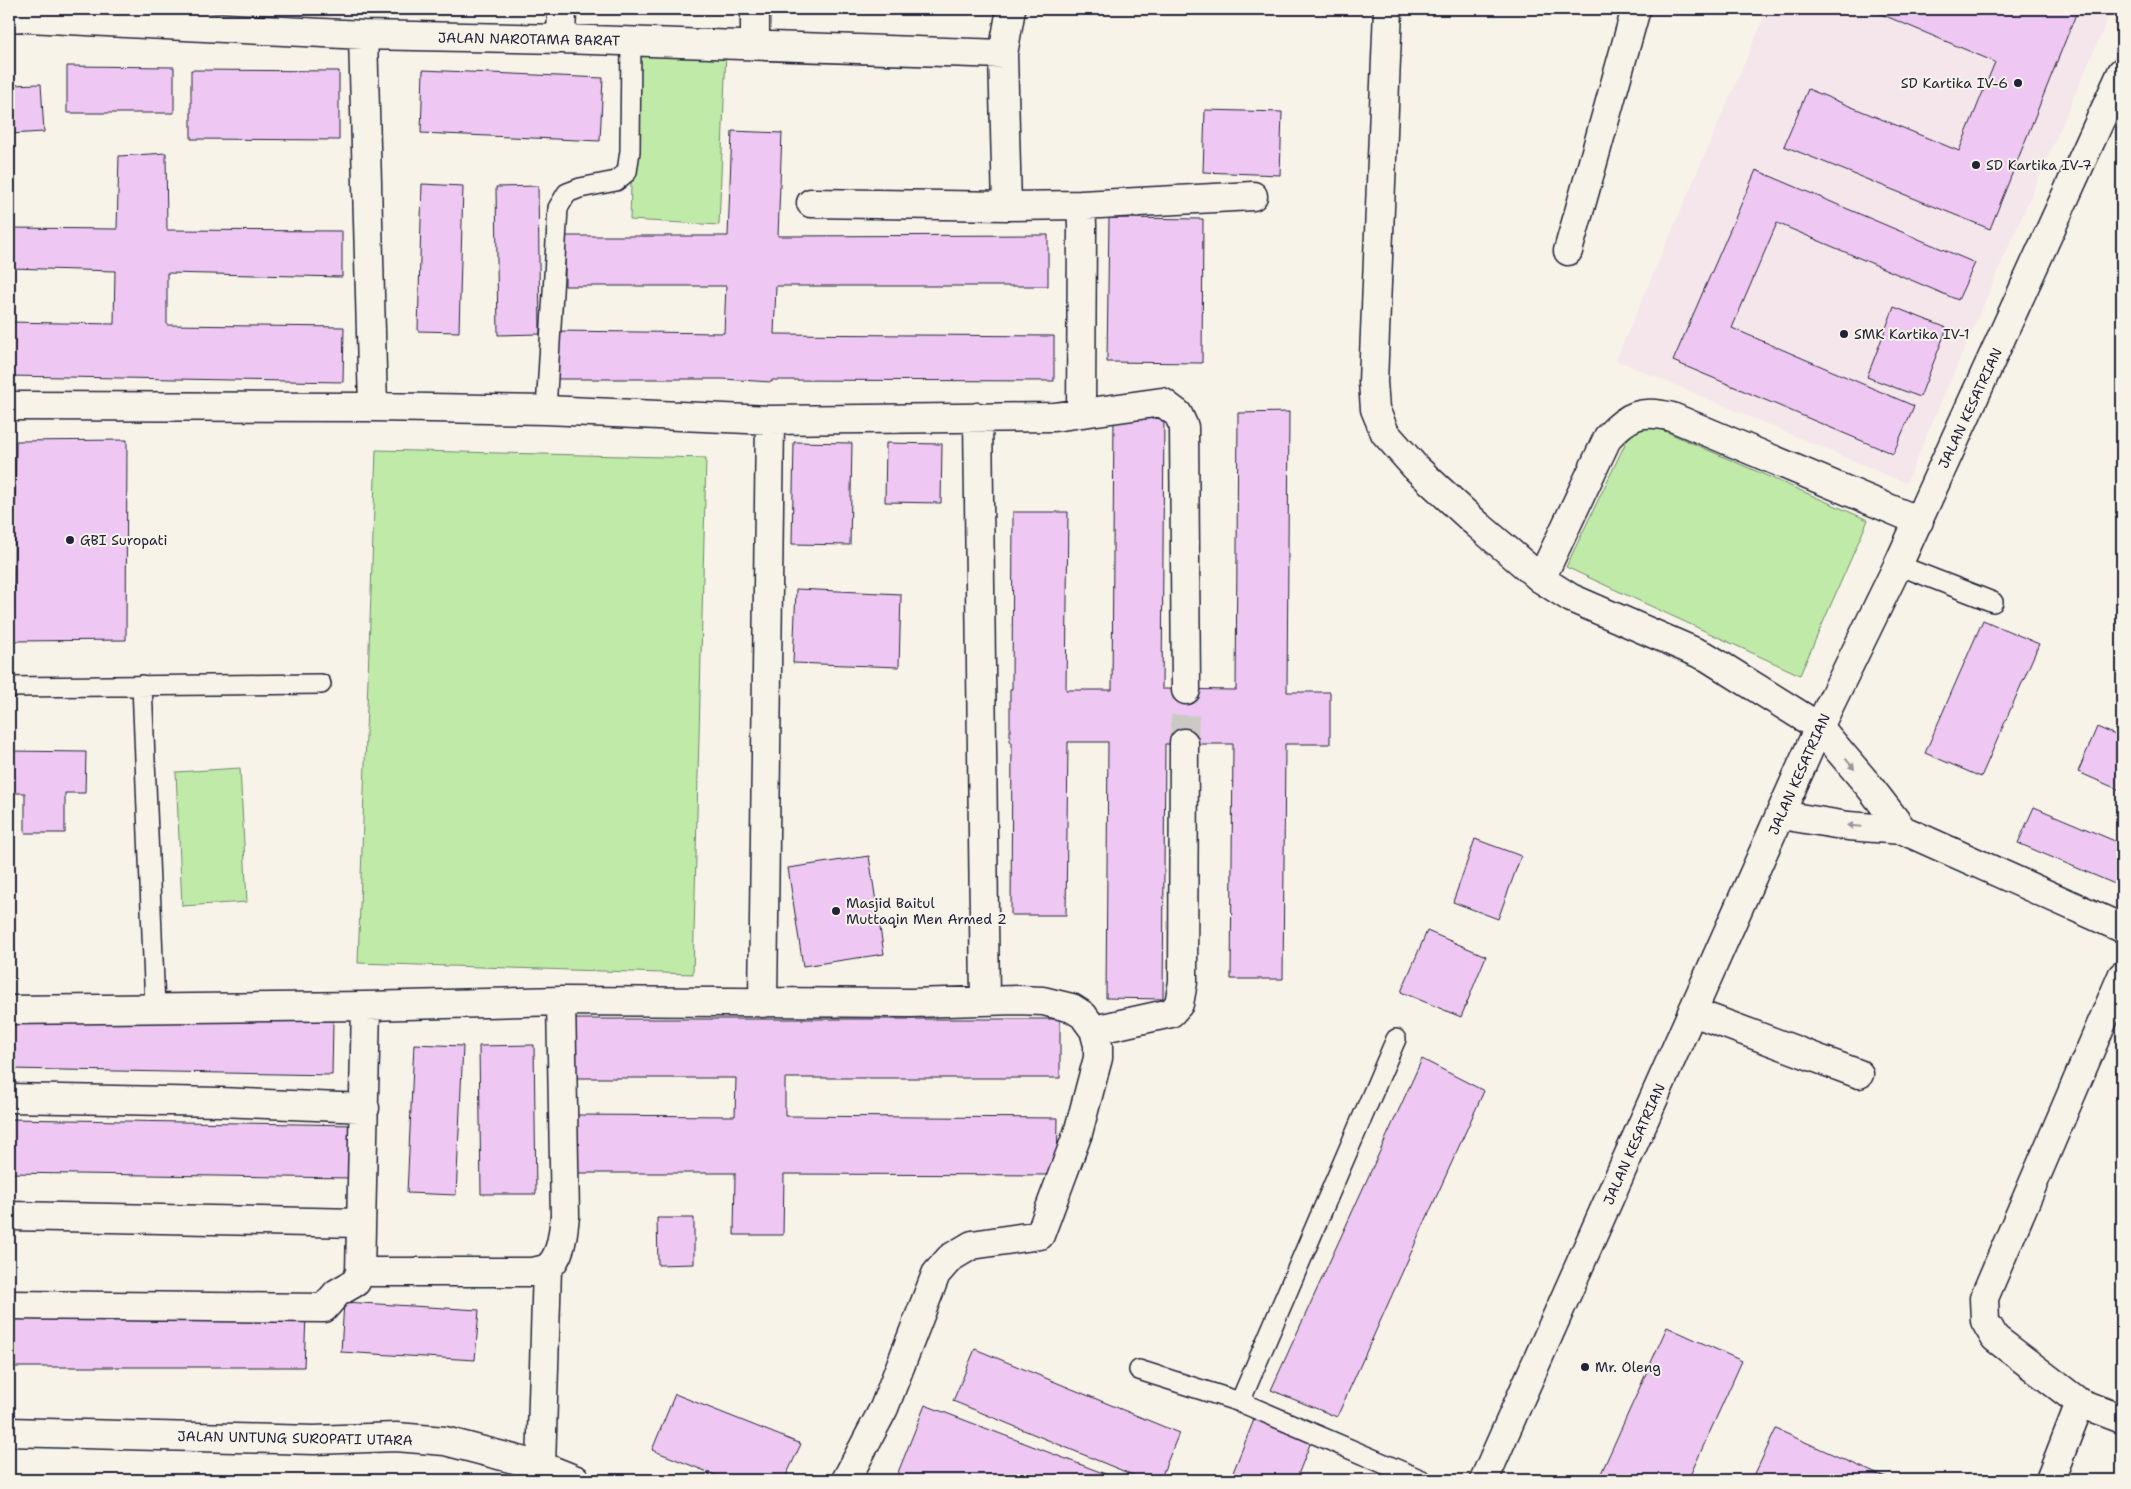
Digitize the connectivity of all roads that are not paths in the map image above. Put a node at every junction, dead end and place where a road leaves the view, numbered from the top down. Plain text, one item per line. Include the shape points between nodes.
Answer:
1 (562, 9) edge
2 (755, 9) edge
3 (1011, 9) edge
4 (1388, 9) edge
5 (1636, 9) edge
6 (9, 17) edge
7 (249, 19) edge
8 (363, 35) junction
9 (561, 39) junction
10 (631, 41) junction
11 (756, 44) junction
12 (1003, 54) junction
13 (2122, 72) edge
14 (1253, 196) dead end
15 (811, 203) dead end
16 (1081, 204) junction
17 (1007, 206) junction
18 (1568, 251) dead end
19 (9, 406) edge
20 (373, 407) junction
21 (546, 410) junction
22 (1081, 412) junction
23 (978, 417) junction
24 (770, 420) junction
25 (1918, 521) junction
26 (1898, 565) junction
27 (1541, 579) junction
28 (1993, 602) dead end
29 (321, 684) dead end
30 (142, 685) junction
31 (9, 687) edge
32 (1186, 690) tunnel mouth
33 (1819, 727) junction
34 (1184, 744) tunnel mouth
35 (1781, 815) junction
36 (1903, 830) junction
37 (2122, 928) edge
38 (2122, 976) edge
39 (561, 1000) junction
40 (985, 1000) junction
41 (763, 1003) junction
42 (366, 1006) junction
43 (155, 1008) junction
44 (9, 1010) edge
45 (1693, 1012) junction
46 (1094, 1030) junction
47 (1396, 1039) dead end
48 (1859, 1074) dead end
49 (9, 1098) edge
50 (365, 1108) junction
51 (9, 1216) edge
52 (360, 1223) junction
53 (547, 1268) junction
54 (360, 1272) junction
55 (9, 1305) edge
56 (1139, 1370) dead end
57 (1240, 1402) junction
58 (2080, 1403) junction
59 (2122, 1419) edge
60 (9, 1432) edge
61 (541, 1466) junction
62 (576, 1480) edge
63 (846, 1480) edge
64 (1422, 1480) edge
65 (1484, 1480) edge
66 (2050, 1480) edge

1 - 9 street
2 - 11 street
3 - 12 street
4 - 27 street via 1373,382 1375,409 1384,433 1416,468
5 - 18 street
6 - 7 street, JALAN NAROTAMA BARAT
7 - 8 street, JALAN NAROTAMA BARAT
8 - 9 street, JALAN NAROTAMA BARAT
8 - 20 street
9 - 10 street, JALAN NAROTAMA BARAT
10 - 11 street, JALAN NAROTAMA BARAT
10 - 21 lane via 627,172 616,181 567,193 558,208
11 - 12 street, JALAN NAROTAMA BARAT
12 - 17 street
13 - 25 street, JALAN KESATRIAN
14 - 16 street
15 - 17 street
16 - 17 street
16 - 22 street
19 - 20 street
20 - 21 street
21 - 24 street
22 - 23 street via 1054,417
22 - 32 street via 1162,402 1178,414 1184,428
23 - 24 street
23 - 40 street
24 - 41 street
25 - 26 street, JALAN KESATRIAN
25 - 27 street via 1672,417 1657,413 1635,415 1621,422 1608,437
26 - 28 lane
26 - 33 street, JALAN KESATRIAN
27 - 33 street via 1571,598 1707,657
29 - 30 lane
30 - 31 lane
30 - 43 lane
33 - 35 street, JALAN KESATRIAN
33 -> 36 street
34 - 46 street via 1183,982 1179,1004 1171,1013
36 -> 35 street via 1848,826
35 - 45 street, JALAN KESATRIAN
36 - 37 street
38 - 58 street via 1984,1298 1985,1321 1995,1338
39 - 41 street
39 - 42 street
39 - 53 street via 565,1216 557,1255
40 - 41 street
40 - 46 street via 1043,1001 1072,1008 1083,1015
42 - 43 street
42 - 50 street
43 - 44 street
45 - 48 street
45 - 65 street, JALAN KESATRIAN
46 - 63 street via 1098,1058 1078,1133 1040,1235 972,1246 950,1258 936,1274 884,1408
47 - 57 lane
49 - 50 street
50 - 52 street
51 - 52 street
52 - 54 street
53 - 54 street via 532,1272
53 - 61 street
54 - 55 street via 356,1282 337,1293 324,1308
56 - 57 lane
57 - 64 lane
58 - 59 street
58 - 66 street
60 - 61 street, JALAN UNTUNG SUROPATI UTARA via 314,1440 396,1437 445,1441
61 - 62 street, JALAN UNTUNG SUROPATI UTARA

